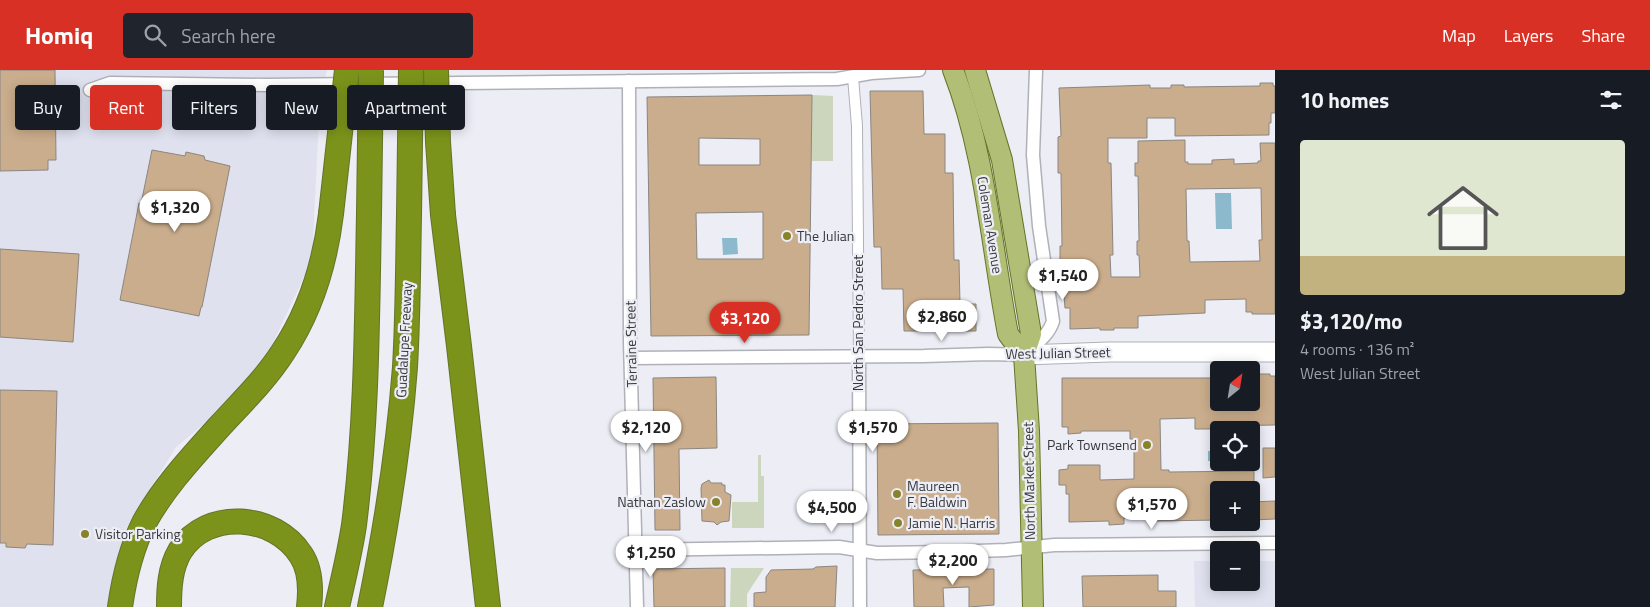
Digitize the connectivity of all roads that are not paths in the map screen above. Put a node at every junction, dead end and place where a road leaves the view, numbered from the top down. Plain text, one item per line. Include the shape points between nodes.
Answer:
1 (347, 70) edge
2 (371, 70) edge
3 (411, 70) edge
4 (436, 70) edge
5 (919, 70) edge
6 (953, 70) edge
7 (975, 70) edge
8 (1036, 70) edge
9 (853, 73) edge
10 (629, 81) junction
11 (104, 85) edge
12 (1275, 352) edge
13 (1024, 355) junction
14 (859, 356) junction
15 (631, 358) junction
16 (1275, 543) edge
17 (1030, 546) junction
18 (636, 550) junction
19 (859, 551) junction
20 (120, 607) edge
21 (169, 607) edge
22 (309, 607) edge
23 (338, 607) edge
24 (370, 607) edge
25 (488, 607) edge
26 (637, 607) edge
27 (860, 607) edge
28 (1032, 607) edge

1 - 20 highway, bridge via 325,252 306,311 283,352 260,383 157,502 144,524 131,558
2 - 23 highway, bridge via 363,435 353,526
3 - 24 highway, Guadalupe Freeway, bridge via 407,322 399,424
4 - 25 highway, bridge via 443,215
5 - 9 street
6 - 13 main road, Coleman Avenue via 981,169 1008,334
7 - 13 main road, Coleman Avenue via 1002,160 1031,334
8 - 13 street via 1033,155 1038,226 1053,321 1046,334
9 - 10 street via 837,79
9 - 14 street, North San Pedro Street via 857,126
10 - 11 street
10 - 15 street, Terraine Street
12 - 13 main road, West Julian Street
13 - 14 street, West Julian Street
13 - 17 main road, North Market Street
14 - 15 street, West Julian Street
14 - 19 street, North San Pedro Street
15 - 18 street, Terraine Street
16 - 17 street
17 - 19 street via 948,552 877,554
17 - 28 main road, North Market Street
18 - 19 street via 839,547
18 - 26 street, Terraine Street
19 - 27 street, North San Pedro Street
21 - 22 highway via 169,586 180,551 195,536 227,521 264,525 293,544 308,569

